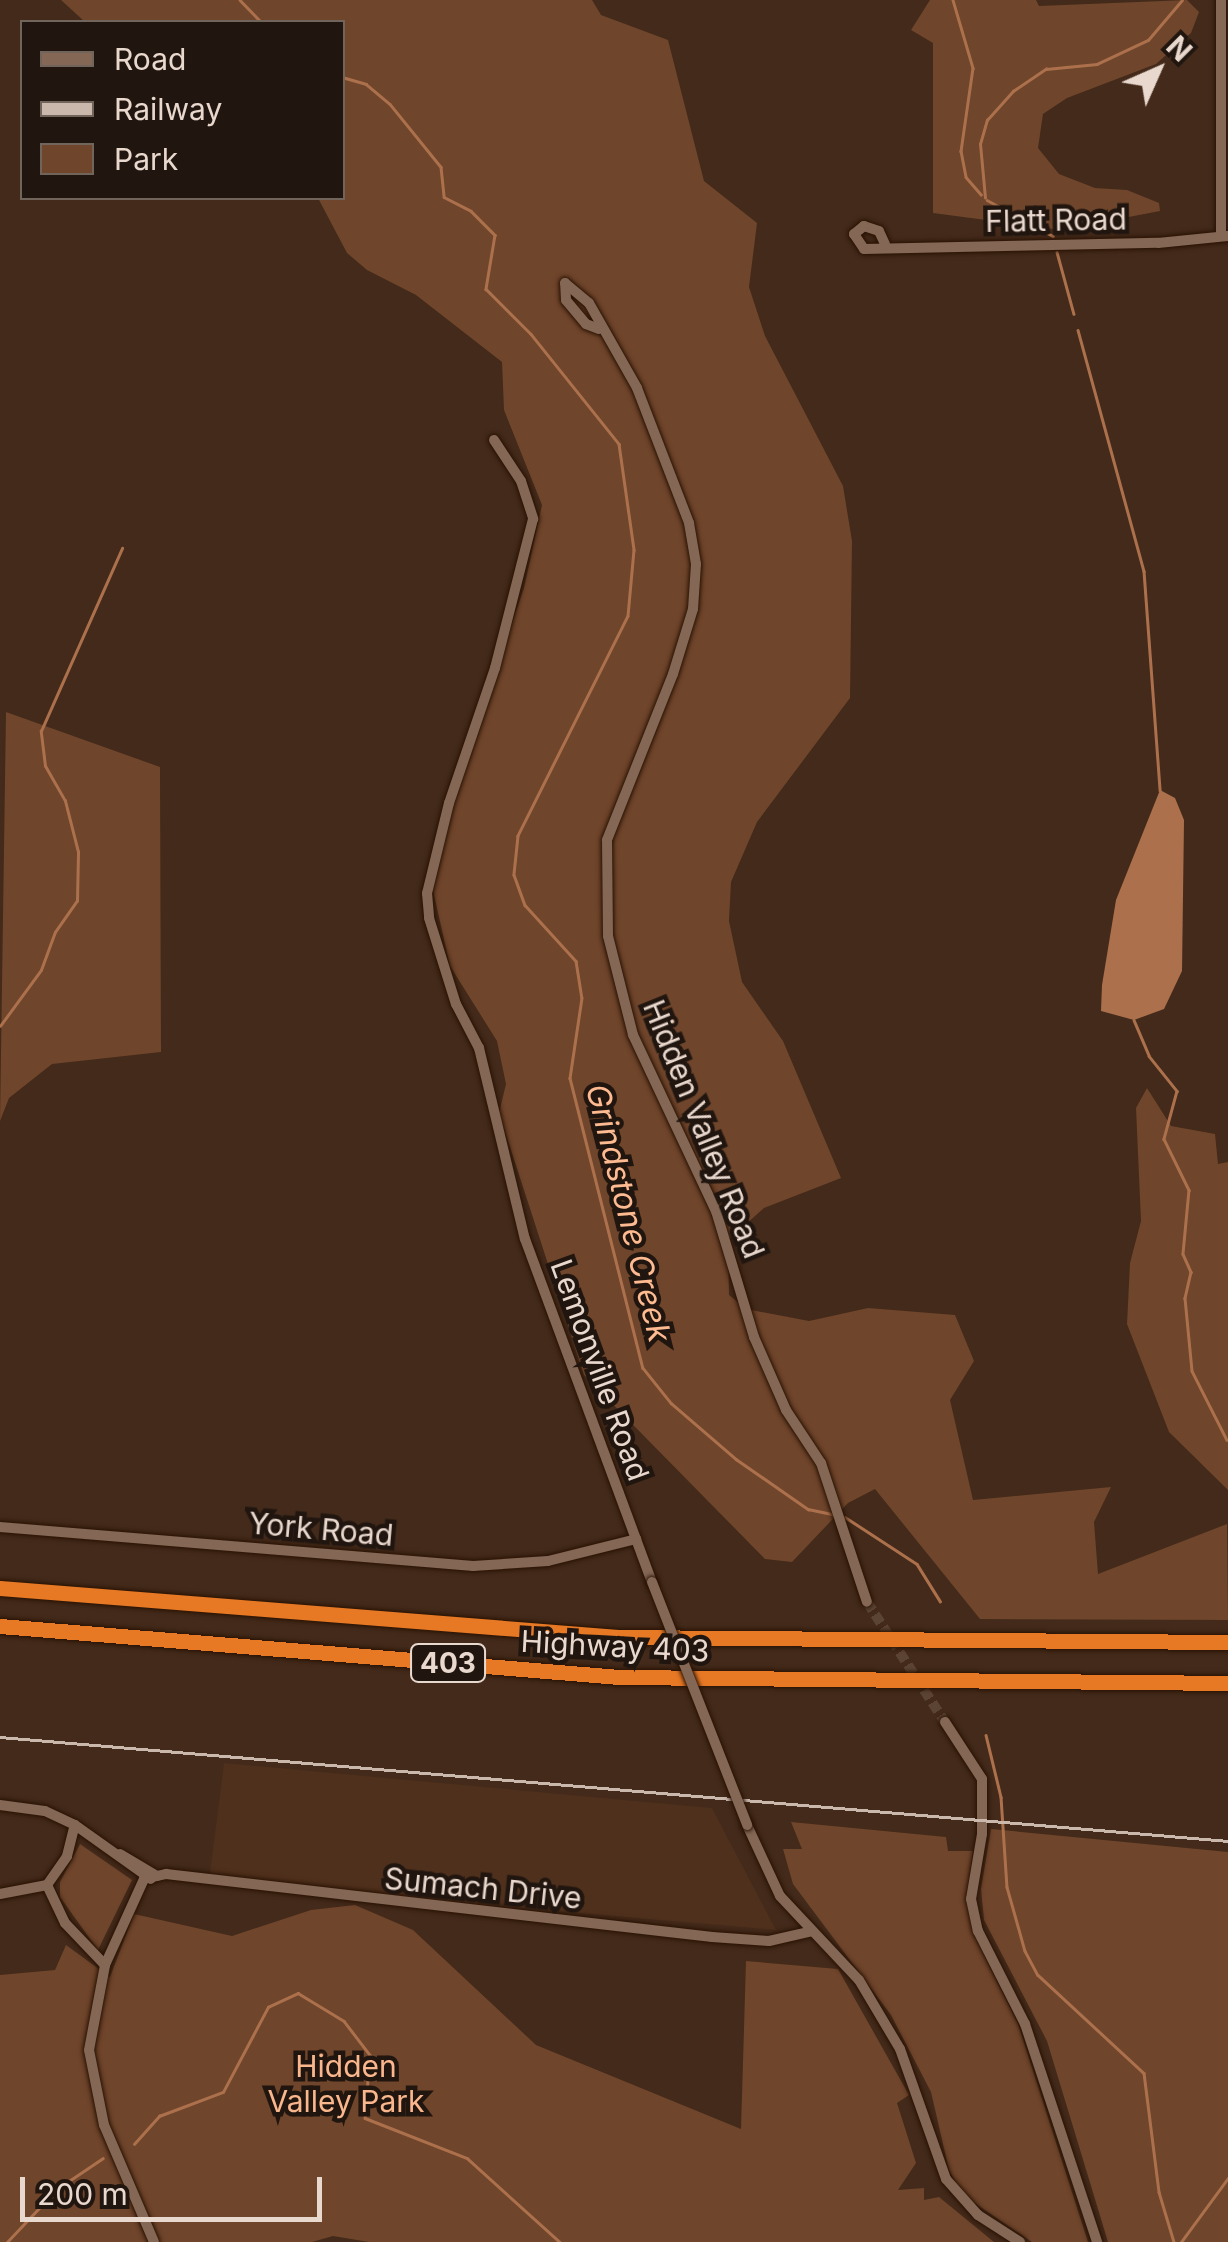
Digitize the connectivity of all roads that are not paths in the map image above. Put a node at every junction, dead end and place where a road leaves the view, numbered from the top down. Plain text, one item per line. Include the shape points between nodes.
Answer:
1 (1220, 0) edge
2 (1224, 236) edge
3 (885, 244) dead end
4 (599, 329) dead end
5 (494, 440) dead end
6 (0, 1526) edge
7 (636, 1539) junction
8 (0, 1588) edge
9 (867, 1602) tunnel mouth
10 (0, 1626) edge
11 (1228, 1641) edge
12 (1228, 1683) edge
13 (945, 1722) tunnel mouth
14 (0, 1805) edge
15 (75, 1824) junction
16 (154, 1878) junction
17 (47, 1885) junction
18 (0, 1894) edge
19 (809, 1932) junction
20 (105, 1965) junction
21 (154, 2242) edge
22 (1020, 2242) edge
23 (1097, 2242) edge

1 - 2 street
2 - 3 street, Flatt Road via 1158,244
4 - 9 street, Hidden Valley Road via 637,388 689,524 696,564 693,610 673,674 608,840 608,936 633,1035 716,1211 754,1337 836,1504
5 - 7 street, Lemonville Road via 521,480 533,520 496,668 450,804 427,893 430,918 456,1004 479,1048 526,1238
6 - 7 street, York Road via 473,1566 548,1561
7 - 19 street, Lemonville Road, bridge via 747,1826 780,1896
8 - 11 highway, Highway 403 / 403 via 618,1637
10 - 12 highway, Highway 403 / 403 via 619,1677
13 - 23 street via 982,1780 971,1899 978,1931 1024,2024
14 - 15 street via 45,1811
15 - 16 street
15 - 17 street via 67,1856
16 - 19 street, Sumach Drive via 712,1937 768,1941
16 - 20 street via 144,1879
17 - 18 street
17 - 20 street via 81,1945
19 - 22 street, Lemonville Road via 859,1980 900,2049 946,2179 978,2215
20 - 21 street via 89,2050 112,2144

